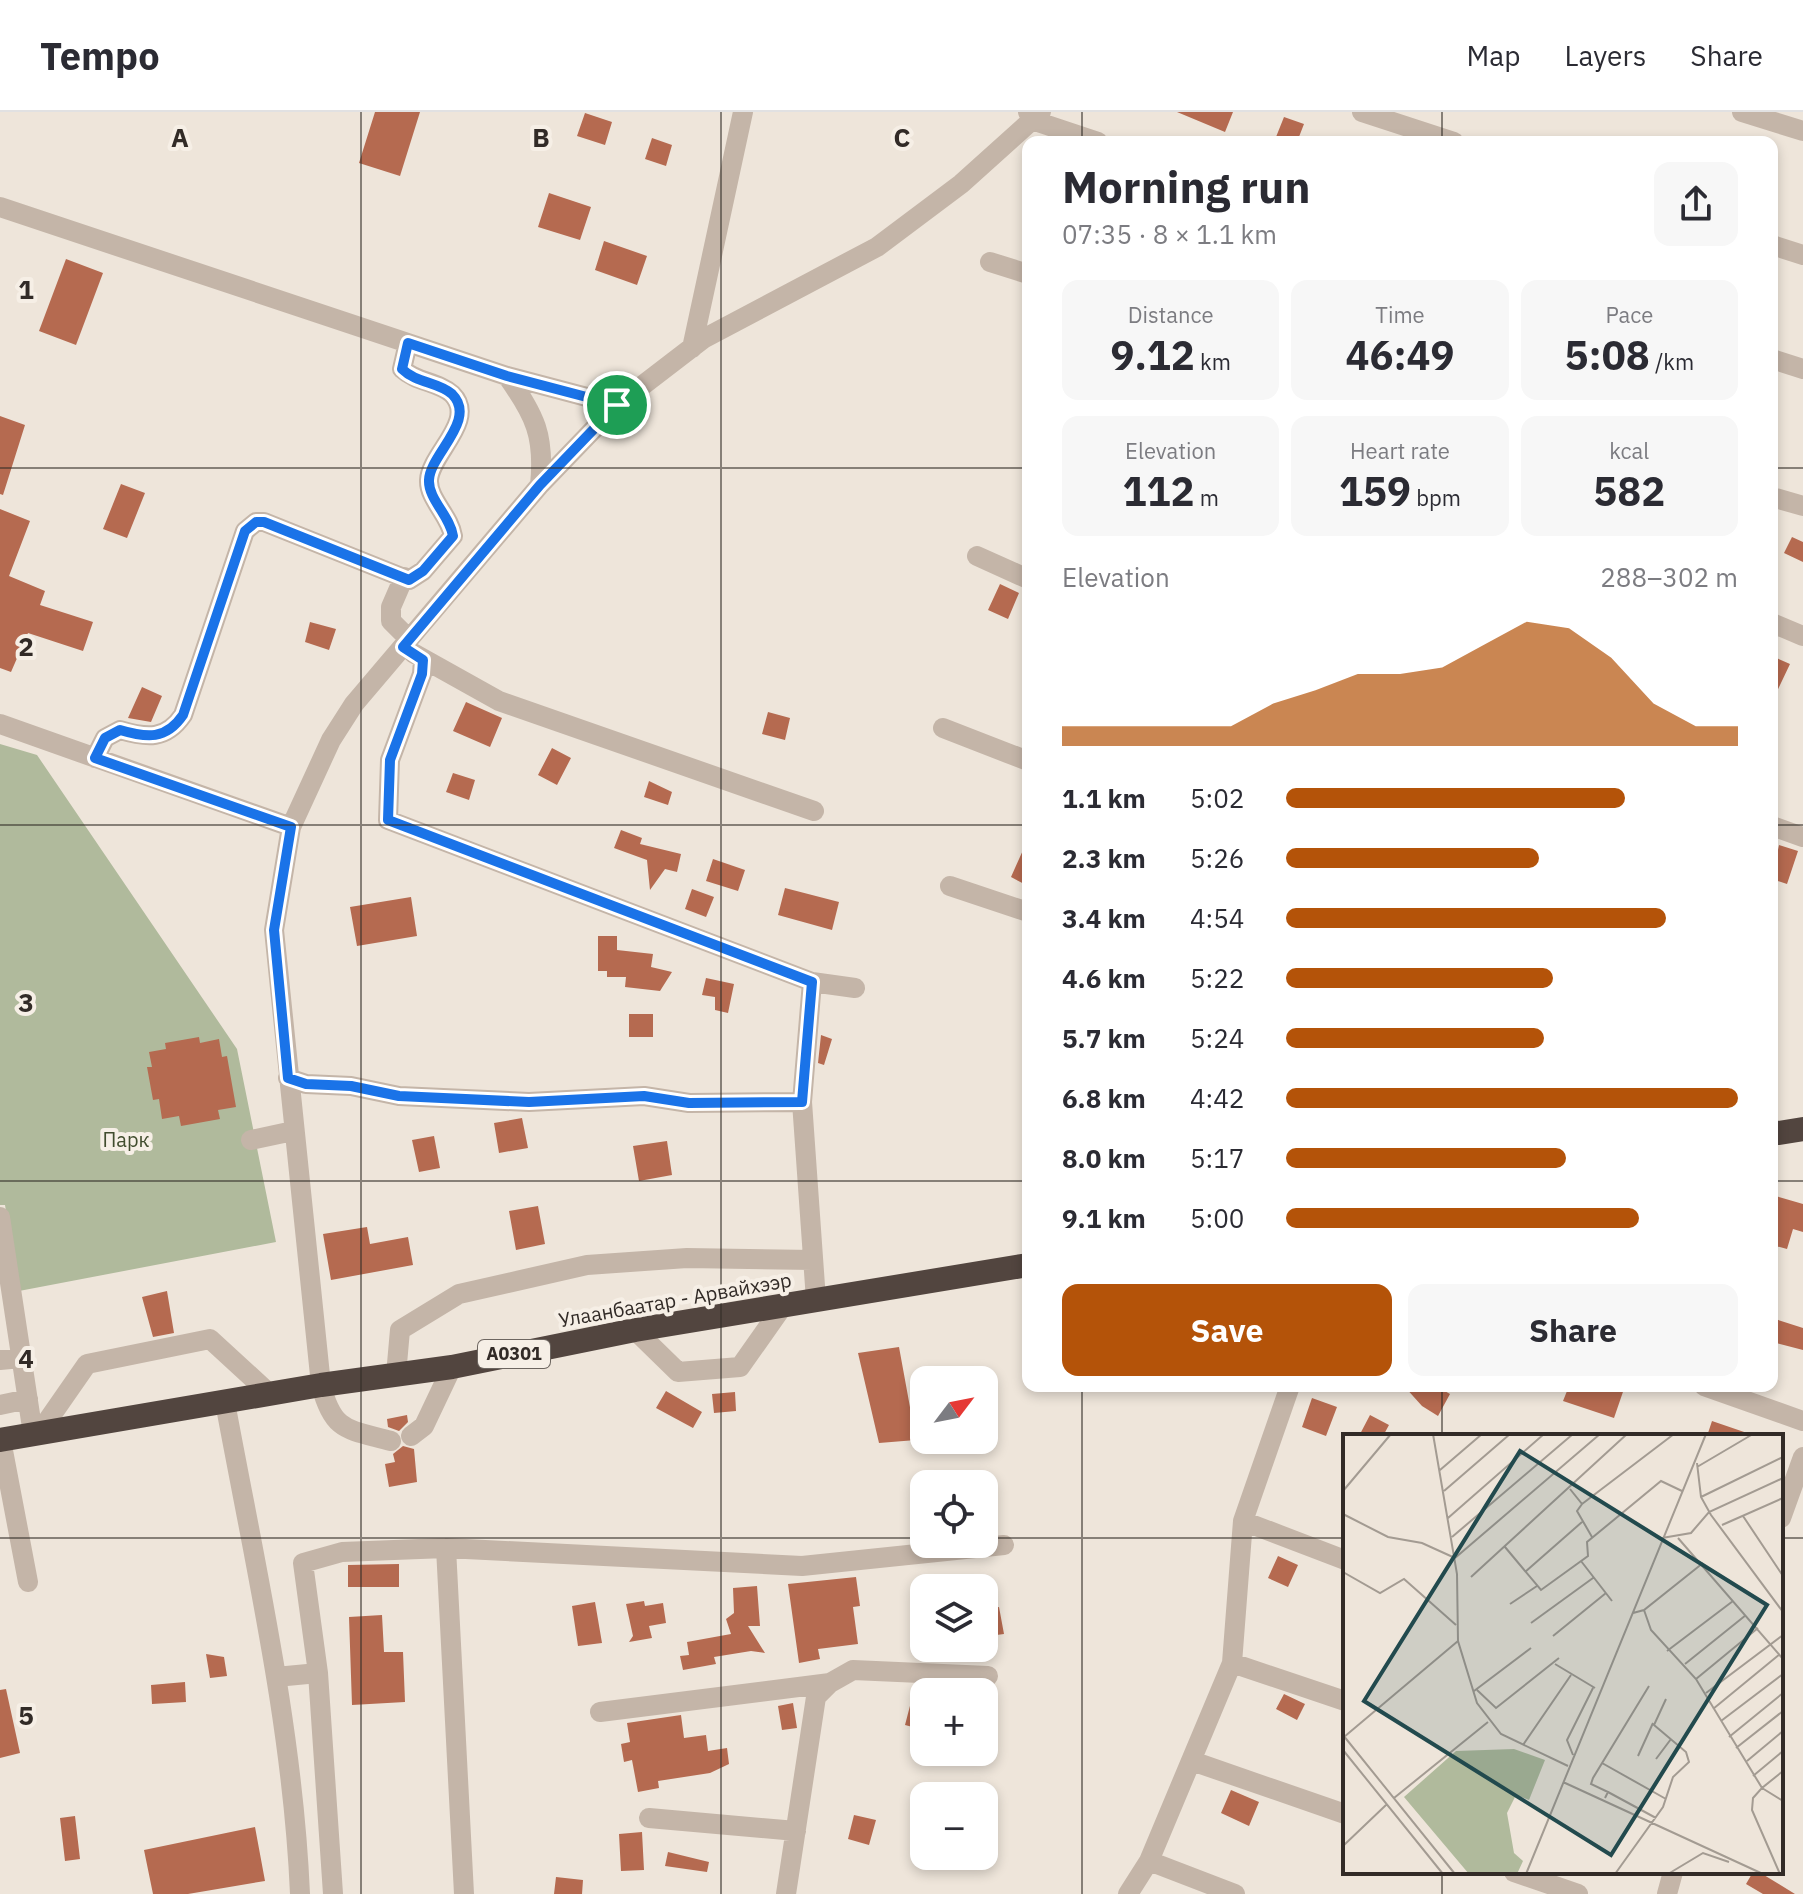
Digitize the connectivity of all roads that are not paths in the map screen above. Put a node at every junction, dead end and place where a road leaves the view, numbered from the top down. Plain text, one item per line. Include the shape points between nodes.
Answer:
1 (743, 112) edge
2 (1362, 112) edge
3 (1742, 112) edge
4 (1034, 115) edge
5 (1803, 131) edge
6 (1084, 136) edge
7 (1436, 136) edge
8 (0, 207) edge
9 (1778, 247) edge
10 (1803, 255) edge
11 (990, 262) dead end
12 (1022, 272) edge
13 (408, 343) junction
14 (692, 348) junction
15 (1778, 361) edge
16 (1803, 369) edge
17 (507, 376) junction
18 (617, 405) junction
19 (540, 485) junction
20 (1778, 499) edge
21 (1803, 506) edge
22 (977, 556) dead end
23 (1022, 576) edge
24 (404, 577) junction
25 (1778, 626) edge
26 (1803, 636) edge
27 (406, 643) junction
28 (423, 660) junction
29 (0, 724) edge
30 (943, 728) dead end
31 (95, 758) junction
32 (1022, 759) edge
33 (814, 811) dead end
34 (291, 827) junction
35 (1778, 828) edge
36 (1803, 837) edge
37 (950, 886) dead end
38 (1022, 910) edge
39 (812, 982) junction
40 (855, 988) dead end
41 (288, 1078) junction
42 (802, 1102) junction
43 (1803, 1129) edge
44 (293, 1131) junction
45 (1778, 1133) edge
46 (251, 1140) dead end
47 (0, 1217) edge
48 (813, 1260) junction
49 (1022, 1266) edge
50 (816, 1300) junction
51 (783, 1306) junction
52 (635, 1330) junction
53 (10, 1359) edge
54 (452, 1367) junction
55 (396, 1375) junction
56 (321, 1385) junction
57 (1288, 1392) edge
58 (1721, 1392) edge
59 (271, 1395) junction
60 (28, 1399) junction
61 (225, 1402) junction
62 (0, 1405) edge
63 (1803, 1421) edge
64 (36, 1433) junction
65 (411, 1436) dead end
66 (1, 1440) edge
67 (391, 1441) dead end
68 (1803, 1457) edge
69 (1783, 1512) edge
70 (1243, 1521) junction
71 (1004, 1545) dead end
72 (446, 1548) junction
73 (1343, 1559) edge
74 (28, 1582) dead end
75 (1232, 1663) junction
76 (318, 1673) junction
77 (988, 1676) dead end
78 (276, 1677) junction
79 (830, 1683) junction
80 (1343, 1700) edge
81 (600, 1712) dead end
82 (1192, 1761) junction
83 (1343, 1813) edge
84 (649, 1818) dead end
85 (796, 1831) junction
86 (1149, 1861) junction
87 (1520, 1874) edge
88 (1672, 1874) edge
89 (300, 1894) edge
90 (333, 1894) edge
91 (464, 1894) edge
92 (786, 1894) edge
93 (1128, 1894) edge
94 (1235, 1894) edge
95 (1578, 1894) edge
96 (1667, 1894) edge

1 - 14 street
2 - 7 street
3 - 5 street
4 - 6 street
4 - 14 street via 961,184 877,247
8 - 13 street
9 - 10 street
11 - 12 street
13 - 17 street
13 - 24 street via 402,369 451,393 459,420 429,475 429,486 451,522 453,536 423,571 409,580
14 - 18 street
15 - 16 street
17 - 18 street
17 - 19 street via 537,425 544,451
18 - 19 street
19 - 27 street
20 - 21 street
22 - 23 street
24 - 27 street via 391,621
24 - 31 street via 256,522 245,531 178,722 159,736 120,730 105,738
25 - 26 street
27 - 28 street
27 - 34 street via 331,740
28 - 33 street via 499,701
28 - 39 street via 390,760 388,820
29 - 31 street
30 - 32 street
31 - 34 street
34 - 41 street via 274,930
35 - 36 street
37 - 38 street
39 - 40 street
39 - 42 street
41 - 42 street via 399,1096 529,1102 644,1096 689,1103
41 - 44 street
42 - 48 street
43 - 45 highway
44 - 46 street
44 - 56 street
47 - 53 street
48 - 50 street
48 - 55 street via 687,1258 587,1265 459,1294 400,1330
49 - 50 highway, Улаанбаатар - Арвайхээр / A0301
50 - 51 highway, Улаанбаатар - Арвайхээр / A0301
51 - 52 highway, Улаанбаатар - Арвайхээр / A0301
51 - 52 street via 740,1367 678,1372
52 - 54 highway, Улаанбаатар - Арвайхээр / A0301
53 - 60 street
54 - 55 highway, Улаанбаатар - Арвайхээр / A0301
54 - 65 street via 424,1426
55 - 56 highway, Улаанбаатар - Арвайхээр / A0301
56 - 59 highway, Улаанбаатар - Арвайхээр / A0301
56 - 67 street via 328,1412 341,1427
57 - 70 street
58 - 63 street
59 - 61 highway, Улаанбаатар - Арвайхээр / A0301
59 - 64 street via 210,1339 87,1364
60 - 62 street
60 - 64 street
61 - 64 highway, Улаанбаатар - Арвайхээр / A0301
61 - 78 street
64 - 66 highway, Улаанбаатар - Арвайхээр / A0301
66 - 74 street
68 - 69 street
70 - 73 street
70 - 75 street
71 - 72 street via 802,1566
72 - 76 street via 342,1552 303,1563
72 - 91 street
75 - 80 street
75 - 82 street
76 - 78 street
76 - 90 street
77 - 79 street via 853,1670
78 - 89 street
79 - 81 street
79 - 85 street via 816,1697
82 - 83 street
82 - 86 street
84 - 85 street
85 - 92 street
86 - 93 street
86 - 94 street
87 - 95 street
88 - 96 street

